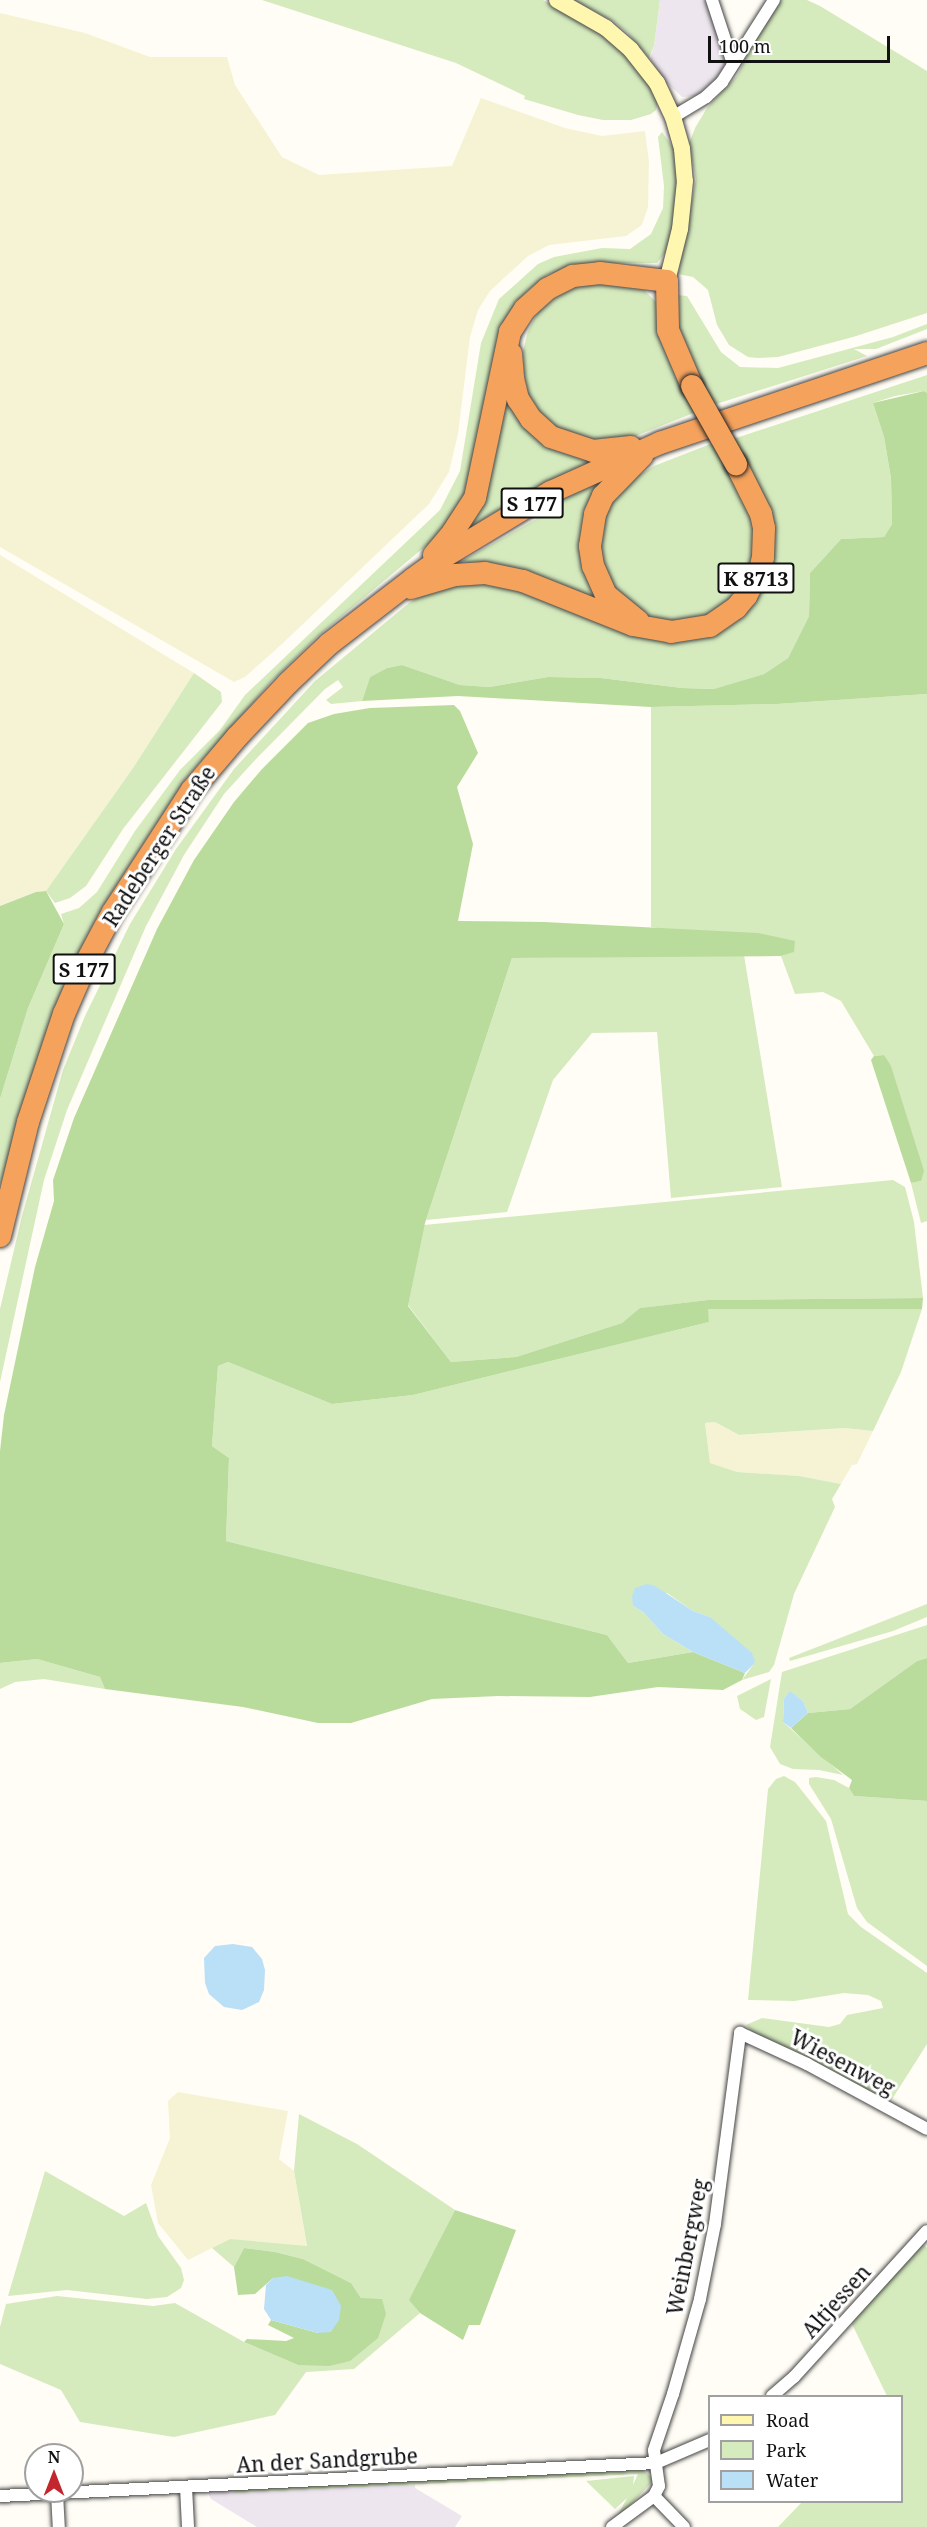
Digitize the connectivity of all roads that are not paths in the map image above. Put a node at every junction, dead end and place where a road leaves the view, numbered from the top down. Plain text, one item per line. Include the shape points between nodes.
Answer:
1 (557, 0) edge
2 (712, 0) edge
3 (774, 0) edge
4 (733, 63) junction
5 (674, 117) junction
6 (667, 281) junction
7 (516, 321) junction
8 (927, 352) edge
9 (660, 443) junction
10 (413, 579) junction
11 (388, 598) junction
12 (656, 630) junction
13 (0, 1236) edge
14 (740, 2032) joint
15 (927, 2129) edge
16 (927, 2231) edge
17 (774, 2395) edge
18 (708, 2441) edge
19 (656, 2463) junction
20 (186, 2487) junction
21 (84, 2492) edge
22 (24, 2495) edge
23 (0, 2496) edge
24 (654, 2496) junction
25 (58, 2503) edge
26 (59, 2527) edge
27 (188, 2527) edge
28 (612, 2527) edge
29 (684, 2527) edge

1 - 5 street, K 8713 via 606,28 631,50 657,83
2 - 4 street
3 - 4 street
4 - 5 street via 706,98
5 - 6 street, K 8713 via 686,181 681,229
6 - 7 highway via 600,273 573,276 536,297
6 - 12 highway, K 8713, bridge via 669,330 681,367 756,501 764,528 764,557 754,582 736,608 710,626 684,631
7 - 9 highway via 511,368 518,399 550,437 593,451
7 - 10 highway via 506,346 475,498 444,544
8 - 9 highway, S 177
9 - 10 highway, S 177 via 551,492
9 - 12 highway via 636,461 603,496 595,514 590,546 593,566 606,595 625,612
10 - 11 highway, S 177
11 - 12 highway via 435,579 485,573 523,581 610,618
11 - 13 highway, Radeberger Straße / S 177 via 329,644 288,683 192,790 113,912 64,1014 28,1122
14 - 15 street, Wiesenweg
14 - 19 street, Weinbergweg via 715,2224 700,2299 654,2450
16 - 17 street, Altjessen
18 - 19 street
19 - 20 street, An der Sandgrube
19 - 24 street via 659,2486
20 - 21 street, An der Sandgrube
20 - 27 street
22 - 23 street, An der Sandgrube
24 - 28 street
24 - 29 street
25 - 26 street

